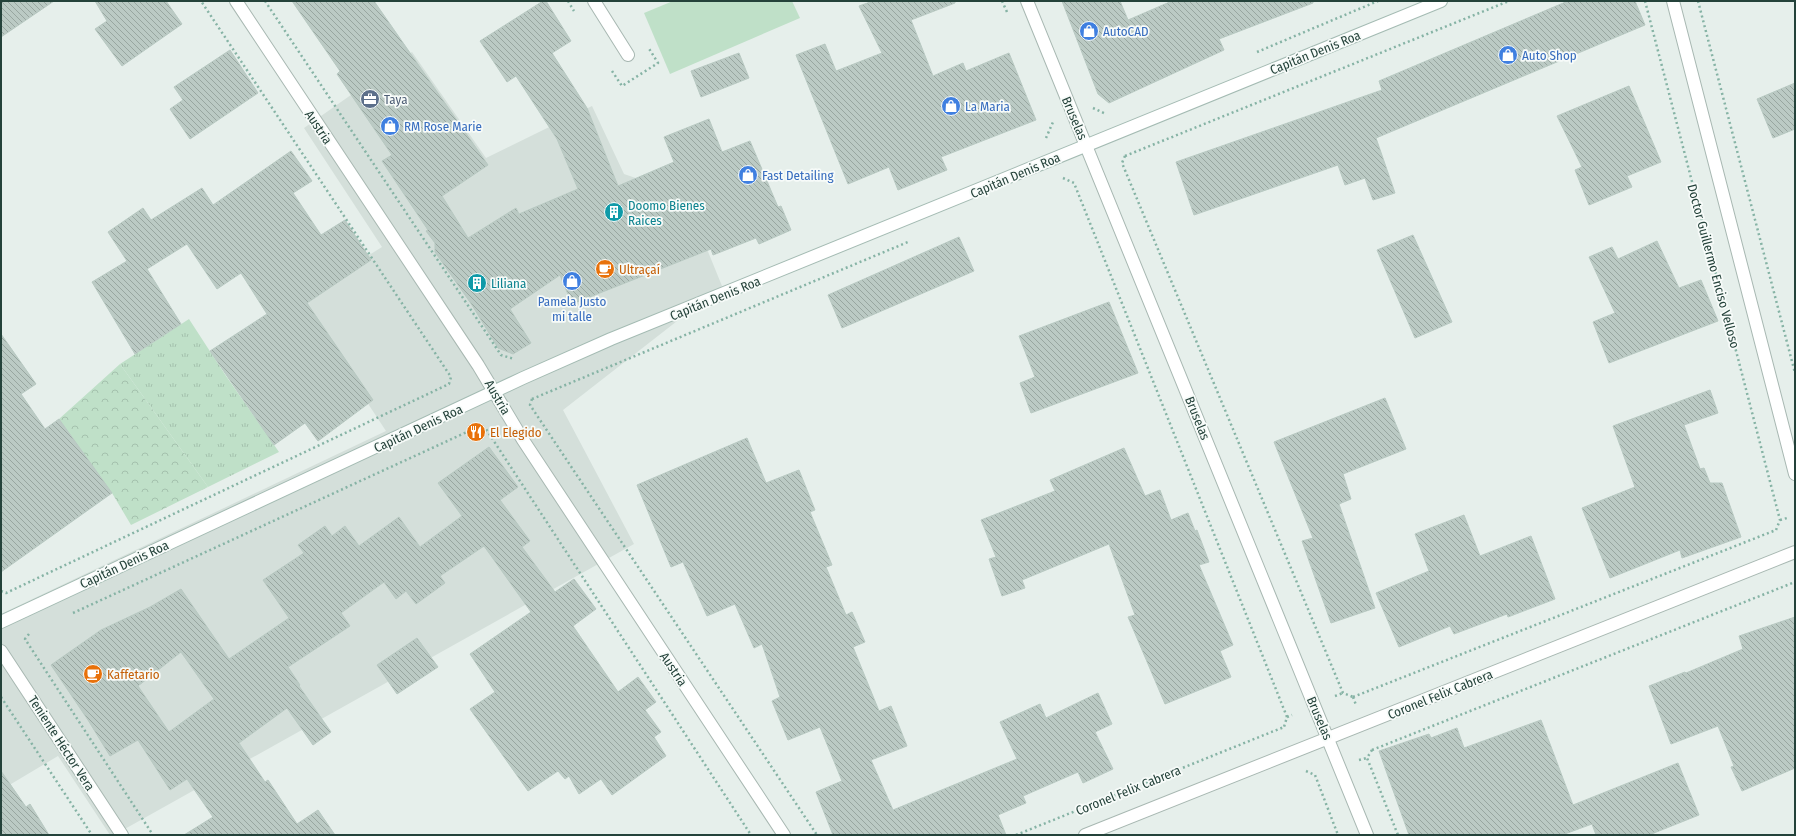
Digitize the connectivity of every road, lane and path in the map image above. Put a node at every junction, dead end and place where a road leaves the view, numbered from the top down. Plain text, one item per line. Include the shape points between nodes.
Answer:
1 (201, 1) edge
2 (236, 1) edge
3 (265, 1) edge
4 (594, 1) edge
5 (1002, 1) edge
6 (1027, 1) edge
7 (1378, 1) edge
8 (1441, 1) edge
9 (1509, 1) edge
10 (1645, 1) edge
11 (1673, 1) edge
12 (1698, 1) edge
13 (1008, 15) dead end
14 (1253, 53) dead end
15 (628, 55) dead end
16 (1092, 108) dead end
17 (1113, 111) dead end
18 (1050, 115) dead end
19 (1039, 141) dead end
20 (1087, 145) junction
21 (1122, 163) junction
22 (1116, 165) dead end
23 (1056, 181) dead end
24 (916, 239) dead end
25 (521, 356) dead end
26 (1795, 373) edge
27 (457, 374) dead end
28 (451, 377) junction
29 (495, 391) junction
30 (532, 399) joint
31 (1795, 474) edge
32 (1787, 518) dead end
33 (1780, 520) junction
34 (1776, 530) junction
35 (1778, 536) dead end
36 (1795, 552) edge
37 (1792, 576) dead end
38 (1795, 582) edge
39 (1, 591) edge
40 (67, 616) dead end
41 (1, 622) edge
42 (30, 633) dead end
43 (25, 639) junction
44 (21, 641) dead end
45 (1, 651) edge
46 (1342, 693) junction
47 (1335, 696) dead end
48 (1, 697) edge
49 (1352, 697) junction
50 (1356, 705) dead end
51 (1292, 715) dead end
52 (1287, 717) junction
53 (1328, 738) junction
54 (1370, 744) dead end
55 (1372, 750) junction
56 (1367, 758) junction
57 (1359, 760) dead end
58 (1306, 771) dead end
59 (92, 835) edge
60 (122, 835) edge
61 (153, 835) edge
62 (751, 835) edge
63 (784, 835) edge
64 (818, 835) edge
65 (1016, 835) edge
66 (1085, 835) edge
67 (1338, 835) edge
68 (1367, 835) edge
69 (1398, 835) edge

1 - 28 path
2 - 29 street, Austria
3 - 25 path via 500,355 514,359
4 - 15 street
5 - 13 path
6 - 20 street, Bruselas
7 - 14 path
8 - 20 street, Capitán Denis Roa
9 - 21 path, Capitán Denis Roa via 1125,156
10 - 33 path, Doctor Guillermo Enciso Velloso
11 - 31 street, Doctor Guillermo Enciso Velloso
12 - 26 path
16 - 17 path via 1105,114
18 - 19 path via 1054,122 1046,138
20 - 29 street, Capitán Denis Roa via 611,339
20 - 53 street, Bruselas
21 - 22 path
21 - 46 path
23 - 52 path, Capitán Denis Roa via 1063,178 1074,183
24 - 30 path, Capitán Denis Roa
27 - 28 path
28 - 39 path via 449,384 6,593
29 - 41 street, Capitán Denis Roa
29 - 63 street, Austria via 523,440
30 - 64 path, Austria via 530,405
32 - 33 path
33 - 34 path
34 - 35 path
34 - 49 path
36 - 53 street, Coronel Felix Cabrera
37 - 38 path
38 - 55 path, Coronel Felix Cabrera
40 - 62 path via 480,426 486,429
42 - 43 path
43 - 44 path
43 - 61 path
45 - 60 street, Teniente Héctor Vera
46 - 47 path
46 - 49 path
48 - 59 path
49 - 50 path
51 - 52 path
52 - 65 path, Coronel Felix Cabrera via 1284,727
53 - 66 street, Coronel Felix Cabrera
53 - 68 street, Bruselas
54 - 55 path
55 - 56 path
56 - 57 path
56 - 69 path
58 - 67 path via 1315,775

